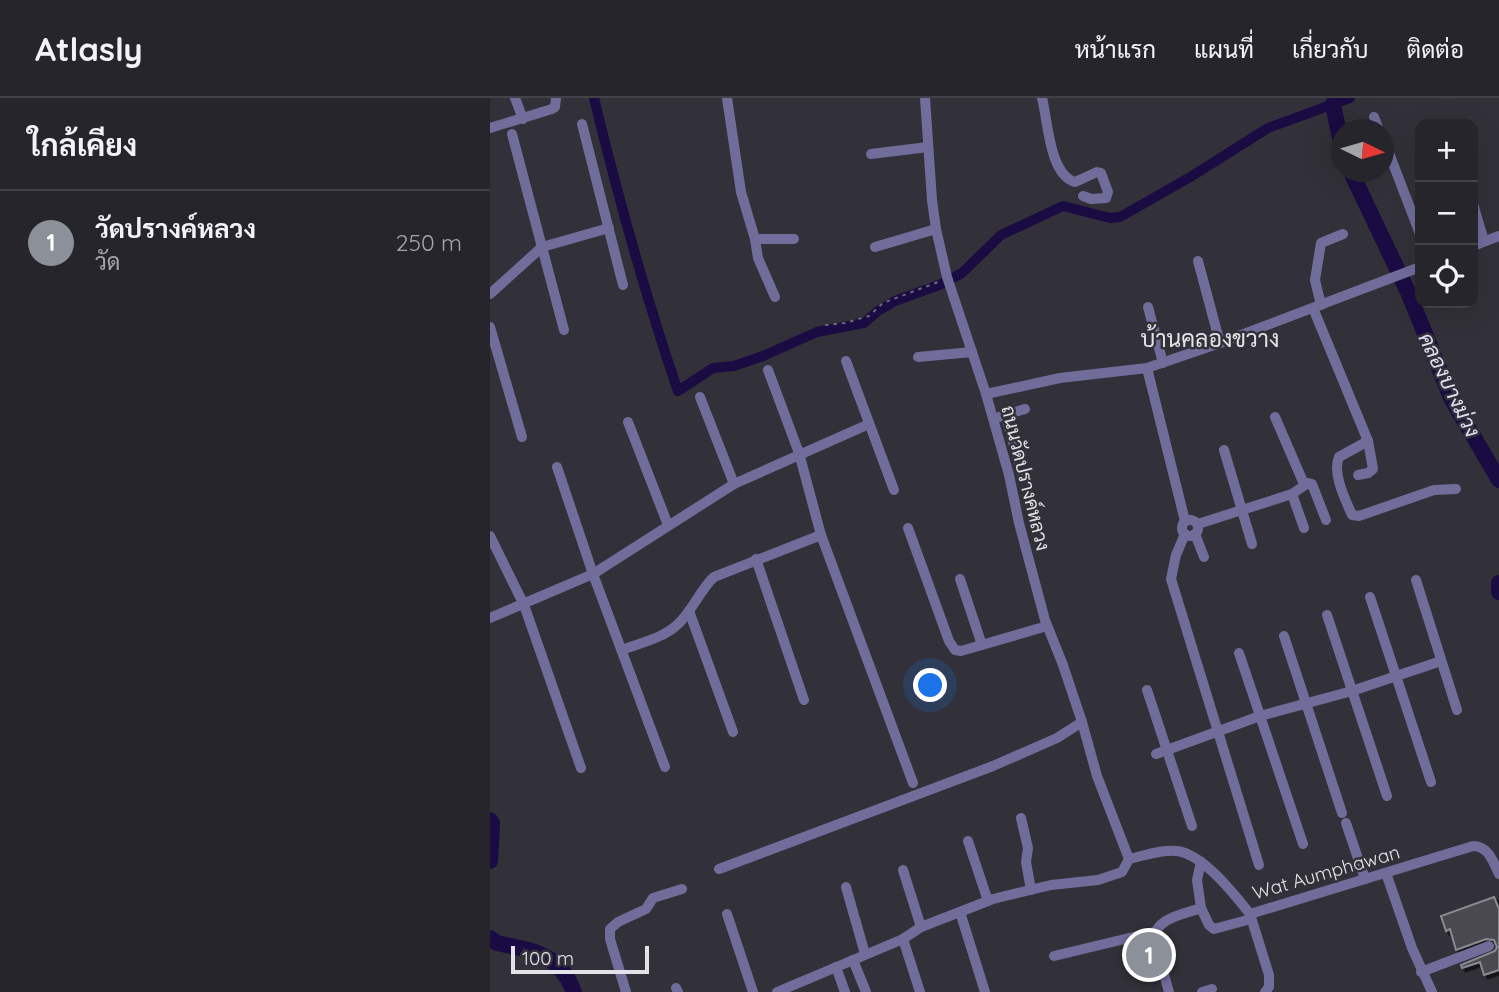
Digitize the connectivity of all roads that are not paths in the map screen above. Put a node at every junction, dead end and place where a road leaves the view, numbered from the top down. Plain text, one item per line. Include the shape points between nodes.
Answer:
1 (515, 98) edge
2 (556, 98) edge
3 (727, 98) edge
4 (925, 98) edge
5 (1042, 98) edge
6 (523, 119) junction
7 (582, 124) dead end
8 (490, 128) edge
9 (512, 134) dead end
10 (928, 147) junction
11 (871, 154) dead end
12 (1394, 162) edge
13 (1083, 196) dead end
14 (1415, 210) edge
15 (1478, 221) edge
16 (609, 228) junction
17 (936, 229) junction
18 (1343, 234) dead end
19 (1499, 236) edge
20 (755, 239) junction
21 (794, 239) dead end
22 (1484, 242) junction
23 (1476, 245) edge
24 (542, 247) junction
25 (875, 247) dead end
26 (1198, 261) dead end
27 (1415, 269) edge
28 (623, 285) dead end
29 (490, 294) edge
30 (775, 297) dead end
31 (1317, 306) junction
32 (1148, 307) dead end
33 (490, 327) edge
34 (564, 330) dead end
35 (1220, 343) junction
36 (972, 352) junction
37 (918, 357) dead end
38 (846, 361) dead end
39 (1163, 363) junction
40 (1147, 368) junction
41 (768, 370) dead end
42 (986, 394) junction
43 (700, 397) dead end
44 (1025, 409) dead end
45 (1006, 416) junction
46 (1275, 417) dead end
47 (993, 419) junction
48 (628, 422) dead end
49 (869, 425) junction
50 (522, 437) dead end
51 (1368, 441) junction
52 (1224, 450) dead end
53 (799, 453) junction
54 (557, 467) dead end
55 (1021, 471) dead end
56 (1358, 475) dead end
57 (733, 484) junction
58 (1304, 484) junction
59 (1456, 489) dead end
60 (894, 490) dead end
61 (1292, 494) junction
62 (1241, 511) junction
63 (1326, 520) dead end
64 (668, 525) junction
65 (908, 528) dead end
66 (1304, 528) dead end
67 (1193, 531) junction
68 (821, 535) junction
69 (490, 536) edge
70 (1252, 544) dead end
71 (1204, 556) dead end
72 (756, 559) junction
73 (593, 574) junction
74 (960, 579) dead end
75 (1416, 580) dead end
76 (1370, 597) dead end
77 (524, 605) junction
78 (689, 611) junction
79 (1327, 615) dead end
80 (490, 618) edge
81 (1047, 626) junction
82 (1284, 636) dead end
83 (982, 645) junction
84 (622, 650) junction
85 (1239, 653) dead end
86 (1441, 661) junction
87 (1398, 676) junction
88 (1147, 690) dead end
89 (1352, 691) junction
90 (804, 701) dead end
91 (1307, 702) junction
92 (1457, 710) dead end
93 (1260, 716) junction
94 (1082, 722) junction
95 (1219, 730) junction
96 (733, 732) dead end
97 (1161, 752) junction
98 (665, 767) dead end
99 (581, 768) dead end
100 (1431, 782) dead end
101 (913, 783) dead end
102 (1387, 796) dead end
103 (1021, 818) dead end
104 (1192, 826) dead end
105 (968, 841) dead end
106 (1303, 844) dead end
107 (1495, 858) edge
108 (1129, 859) junction
109 (1201, 862) junction
110 (1259, 864) dead end
111 (719, 869) dead end
112 (903, 870) dead end
113 (1386, 873) junction
114 (1499, 874) edge
115 (1365, 879) junction
116 (846, 887) dead end
117 (682, 889) dead end
118 (1031, 890) junction
119 (988, 901) junction
120 (1201, 908) junction
121 (960, 912) junction
122 (727, 914) dead end
123 (1250, 917) junction
124 (921, 927) junction
125 (1154, 932) junction
126 (903, 939) junction
127 (1489, 946) dead end
128 (865, 954) junction
129 (1054, 956) dead end
130 (853, 960) junction
131 (836, 967) junction
132 (1421, 971) junction
133 (626, 992) edge
134 (753, 992) edge
135 (777, 992) edge
136 (845, 992) edge
137 (866, 992) edge
138 (920, 992) edge
139 (985, 992) edge
140 (1169, 992) edge
141 (1265, 992) edge
142 (1432, 992) edge

1 - 6 street
2 - 6 street via 552,109
3 - 20 street via 741,192
4 - 10 street, ถนนวัดปรางค์หลวง
5 - 13 street via 1054,157 1063,176 1075,182 1101,173 1108,192 1105,198
6 - 8 street
7 - 16 street
9 - 24 street
10 - 11 street
10 - 17 street, ถนนวัดปรางค์หลวง
12 - 14 street
15 - 22 street
16 - 24 street
16 - 28 street
17 - 25 street
17 - 36 street, ถนนวัดปรางค์หลวง
18 - 31 street via 1321,243 1315,280
19 - 22 street
20 - 21 street
20 - 30 street via 761,268
22 - 23 street
24 - 29 street
24 - 34 street
26 - 35 street
27 - 31 street
31 - 35 street
31 - 51 street
32 - 39 street
33 - 50 street
35 - 39 street
36 - 37 street
36 - 42 street, ถนนวัดปรางค์หลวง
38 - 49 street
39 - 40 street
40 - 42 street via 1060,378
40 - 67 street via 1185,521 1182,527
41 - 53 street
42 - 47 street, ถนนวัดปรางค์หลวง
43 - 57 street
44 - 45 street
45 - 47 street
45 - 55 street
46 - 58 street
47 - 81 street, ถนนวัดปรางค์หลวง
48 - 64 street
49 - 53 street
49 - 60 street
51 - 56 street via 1373,469
51 - 59 street via 1337,461 1352,514 1359,516 1434,490
52 - 62 street
53 - 57 street
53 - 68 street
54 - 73 street
57 - 64 street
58 - 61 street
58 - 63 street via 1312,484
61 - 62 street
61 - 66 street
62 - 67 street
62 - 70 street
64 - 73 street
65 - 83 street via 952,648 961,651
67 - 71 street
67 - 95 street via 1176,555 1171,579
68 - 72 street
68 - 101 street
69 - 77 street
72 - 78 street via 714,577
72 - 90 street
73 - 77 street
73 - 84 street
74 - 83 street
75 - 86 street
76 - 87 street
77 - 80 street
77 - 99 street
78 - 84 street via 669,631
78 - 96 street
79 - 89 street
81 - 83 street
81 - 94 street, ถนนวัดปรางค์หลวง
82 - 91 street
84 - 98 street
85 - 93 street
86 - 87 street
86 - 92 street
87 - 89 street
87 - 100 street
88 - 97 street
89 - 91 street
89 - 102 street
91 - 93 street
91 - 115 street
93 - 95 street
93 - 106 street
94 - 108 street, ถนนวัดปรางค์หลวง
94 - 111 street via 993,766
95 - 97 street
95 - 110 street
97 - 104 street
103 - 118 street
105 - 119 street
107 - 113 street, Wat Aumphawan via 1473,846
107 - 114 street, Wat Aumphawan
108 - 109 street, Wat Aumphawan via 1177,851
108 - 118 street via 1122,872 1098,880
109 - 120 street via 1197,880
109 - 123 street, Wat Aumphawan
112 - 124 street
113 - 115 street, Wat Aumphawan
113 - 132 street
115 - 123 street, Wat Aumphawan
116 - 128 street
117 - 133 street via 653,898 646,909 610,929
118 - 119 street
119 - 121 street
120 - 123 street via 1214,929
120 - 125 street via 1160,923
121 - 124 street
121 - 139 street
122 - 134 street
123 - 141 street via 1269,975
124 - 126 street
125 - 129 street
125 - 140 street
126 - 128 street
126 - 138 street
127 - 132 street
128 - 130 street
130 - 131 street
130 - 137 street
131 - 135 street
131 - 136 street
132 - 142 street

